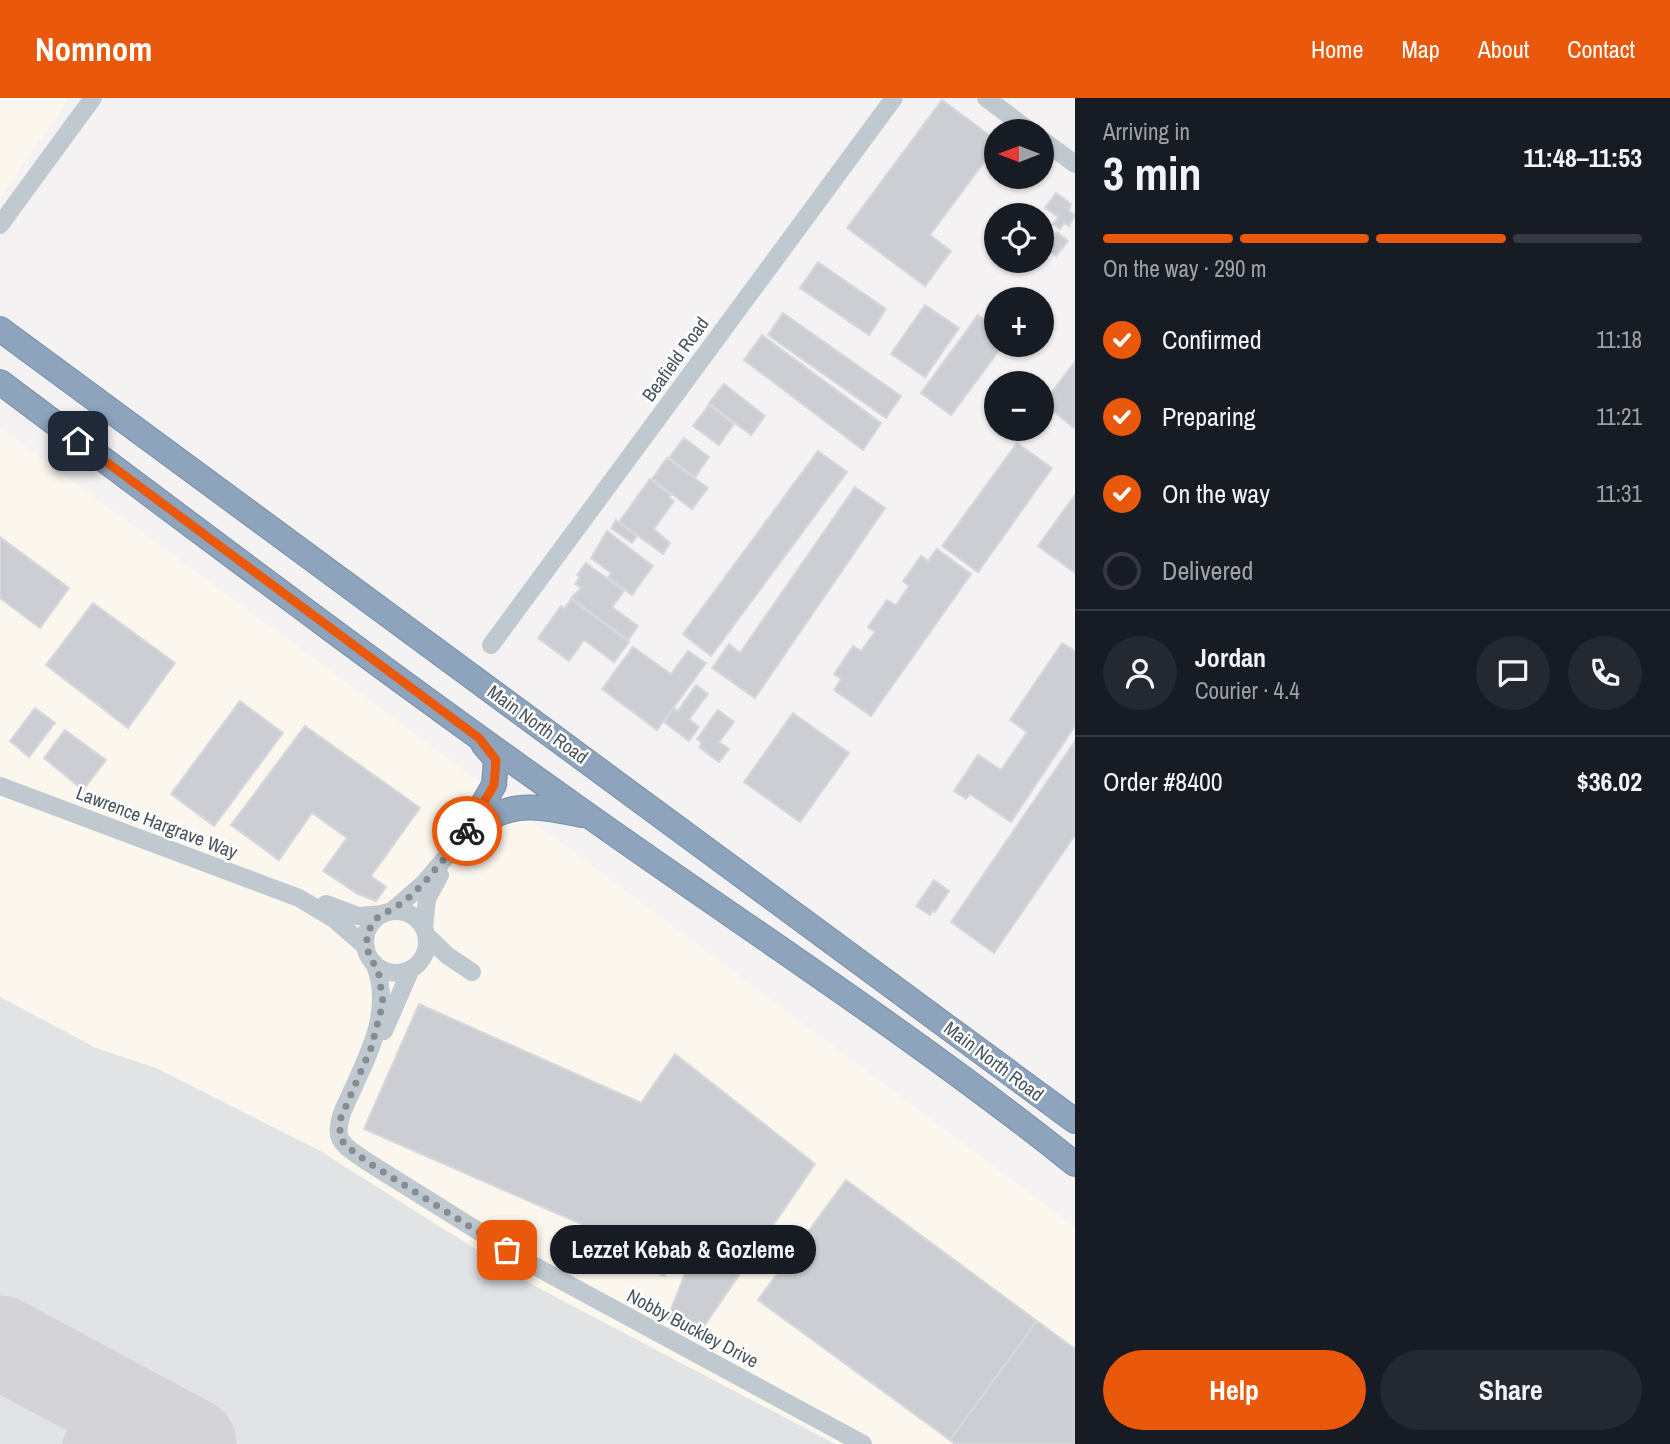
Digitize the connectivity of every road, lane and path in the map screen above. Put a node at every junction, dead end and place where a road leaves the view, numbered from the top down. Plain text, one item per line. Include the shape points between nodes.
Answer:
1 (93, 98) edge
2 (894, 98) edge
3 (986, 98) edge
4 (1014, 119) edge
5 (1054, 149) edge
6 (1075, 164) edge
7 (0, 225) edge
8 (0, 329) edge
9 (0, 382) edge
10 (491, 645) dead end
11 (479, 738) junction
12 (0, 786) edge
13 (590, 817) junction
14 (460, 841) junction
15 (299, 898) junction
16 (388, 912) junction
17 (425, 932) junction
18 (370, 955) junction
19 (414, 967) junction
20 (371, 1048) junction
21 (1075, 1121) edge
22 (1075, 1164) edge
23 (863, 1444) edge

1 - 7 street
2 - 10 street, Beafield Road
3 - 4 street
5 - 6 street
8 - 21 highway, Main North Road
9 - 11 highway, Main North Road
11 - 13 highway, Main North Road
11 - 14 highway via 496,760 494,785
12 - 15 street, Lawrence Hargrave Way
13 - 14 highway via 525,806 500,812
13 - 22 highway, Main North Road via 876,1016
14 - 16 street via 424,883
14 - 17 street via 427,900
15 - 16 street, Lawrence Hargrave Way via 358,916
15 - 18 street, Lawrence Hargrave Way via 334,919
16 - 17 street via 414,916
16 - 18 street via 368,931
17 - 19 street via 426,951
17 - 19 street via 472,972 442,964
18 - 19 street via 387,971
18 - 20 street, Nobby Buckley Drive via 383,1003
19 - 20 street, Nobby Buckley Drive via 385,1031
20 - 23 street, Nobby Buckley Drive via 340,1120 345,1145 531,1264

